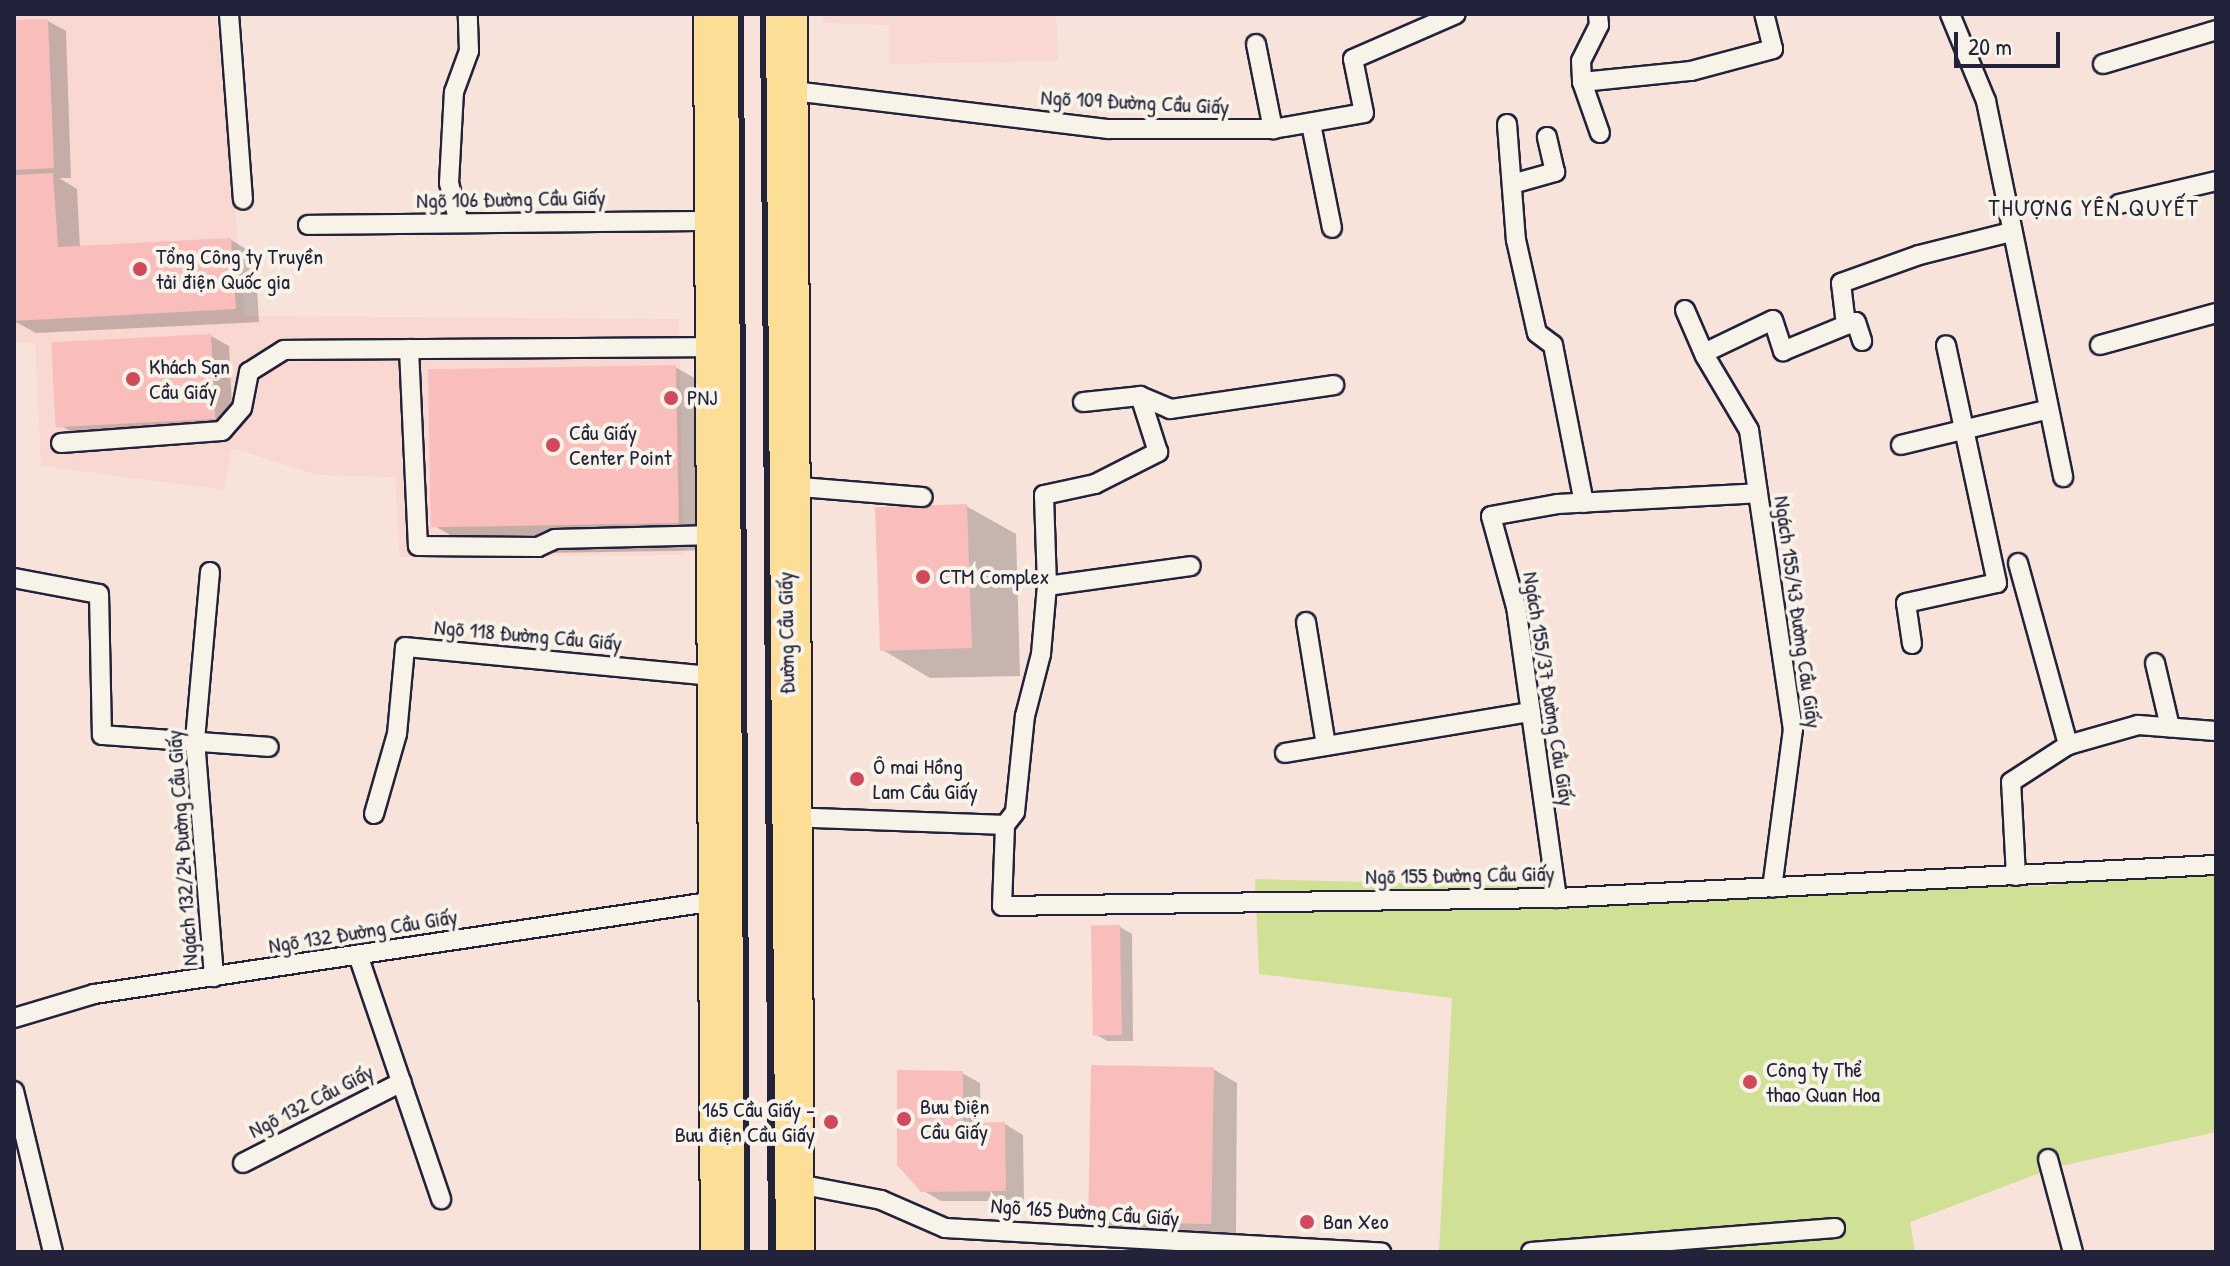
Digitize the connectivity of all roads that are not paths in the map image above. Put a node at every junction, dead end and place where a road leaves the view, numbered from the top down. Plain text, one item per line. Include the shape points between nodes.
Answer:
1 (229, 14) edge
2 (468, 14) edge
3 (716, 14) edge
4 (785, 14) edge
5 (1456, 14) edge
6 (1598, 14) edge
7 (1764, 14) edge
8 (1950, 14) edge
9 (2216, 30) edge
10 (1256, 44) dead end
11 (2103, 64) dead end
12 (1582, 82) junction
13 (785, 90) junction
14 (1311, 124) junction
15 (1507, 124) dead end
16 (1273, 129) junction
17 (1600, 133) dead end
18 (1547, 137) dead end
19 (2216, 181) edge
20 (1512, 184) junction
21 (243, 199) dead end
22 (2119, 204) dead end
23 (715, 221) junction
24 (459, 223) junction
25 (308, 225) dead end
26 (1332, 228) dead end
27 (2011, 232) junction
28 (1685, 310) dead end
29 (2216, 313) edge
30 (1846, 325) junction
31 (1862, 341) dead end
32 (1946, 345) dead end
33 (2100, 345) dead end
34 (717, 347) junction
35 (409, 349) junction
36 (1704, 353) junction
37 (1334, 385) dead end
38 (1140, 396) junction
39 (1083, 402) dead end
40 (2046, 410) junction
41 (1966, 428) junction
42 (61, 443) dead end
43 (1901, 445) dead end
44 (2063, 477) dead end
45 (785, 486) junction
46 (1758, 493) junction
47 (923, 497) dead end
48 (1584, 503) junction
49 (717, 535) junction
50 (2018, 563) dead end
51 (1191, 566) dead end
52 (210, 572) dead end
53 (14, 578) edge
54 (1047, 586) junction
55 (1306, 622) dead end
56 (1912, 644) dead end
57 (2155, 663) dead end
58 (720, 677) junction
59 (1531, 712) junction
60 (2170, 727) junction
61 (2216, 731) edge
62 (195, 740) junction
63 (1326, 745) junction
64 (2068, 745) junction
65 (269, 747) dead end
66 (1285, 753) dead end
67 (374, 814) dead end
68 (788, 817) junction
69 (1005, 825) junction
70 (2216, 865) edge
71 (2016, 876) junction
72 (1772, 888) junction
73 (1557, 898) junction
74 (722, 900) junction
75 (359, 958) junction
76 (214, 977) junction
77 (791, 978) junction
78 (722, 979) junction
79 (14, 1018) edge
80 (402, 1082) junction
81 (14, 1091) edge
82 (2048, 1159) dead end
83 (243, 1163) dead end
84 (793, 1183) junction
85 (441, 1199) dead end
86 (1835, 1228) dead end
87 (1055, 1243) edge
88 (1236, 1249) edge
89 (53, 1252) edge
90 (723, 1252) edge
91 (792, 1252) edge
92 (1381, 1252) edge
93 (1531, 1252) edge
94 (2073, 1252) edge

1 - 21 lane
2 - 24 lane via 469,51 454,92 449,183
3 - 23 main road
4 - 13 main road, Đường Cầu Giấy
5 - 14 lane, Ngõ 109 Đường Cầu Giấy via 1353,59 1364,113
6 - 12 lane via 1599,25 1581,61
7 - 12 lane via 1773,49 1691,71
8 - 27 lane via 1986,101
9 - 11 lane
10 - 16 lane
12 - 17 lane
13 - 16 lane, Ngõ 109 Đường Cầu Giấy via 1109,129
13 - 45 main road, Đường Cầu Giấy
14 - 16 lane, Ngõ 109 Đường Cầu Giấy
14 - 26 lane
15 - 20 lane
18 - 20 lane via 1555,172
19 - 22 lane
20 - 48 lane via 1516,240 1537,333 1553,345
23 - 24 lane, Ngõ 106 Đường Cầu Giấy
23 - 34 main road
24 - 25 lane, Ngõ 106 Đường Cầu Giấy
27 - 30 lane via 1919,255 1841,283
27 - 40 lane
28 - 36 lane, Ngách 155/43 Đường Cầu Giấy
29 - 33 lane
30 - 31 lane via 1856,322
30 - 36 lane via 1783,351 1773,320
32 - 41 lane
34 - 35 lane
34 - 49 main road
35 - 42 lane via 284,350 249,372 242,408 222,431
35 - 49 lane via 418,546 538,547 555,539
36 - 46 lane, Ngách 155/43 Đường Cầu Giấy via 1749,430
37 - 38 lane via 1170,409
38 - 39 lane
38 - 54 lane via 1158,452 1095,484 1044,495
40 - 41 lane
40 - 44 lane
41 - 43 lane
41 - 56 lane via 1997,583 1906,603
45 - 47 lane
45 - 68 main road, Đường Cầu Giấy
46 - 48 lane, Ngách 155/37 Đường Cầu Giấy
46 - 72 lane, Ngách 155/43 Đường Cầu Giấy via 1793,729
48 - 59 lane, Ngách 155/37 Đường Cầu Giấy via 1491,516 1516,607
49 - 58 main road
50 - 64 lane
51 - 54 lane
52 - 62 lane, Ngách 132/24 Đường Cầu Giấy
53 - 62 lane via 99,594 102,735
54 - 69 lane via 1015,812
55 - 63 lane
57 - 60 lane
58 - 67 lane, Ngõ 118 Đường Cầu Giấy via 405,647 397,734
58 - 74 main road
59 - 63 lane
59 - 73 lane, Ngách 155/37 Đường Cầu Giấy
60 - 61 lane
60 - 64 lane via 2138,725
62 - 65 lane
62 - 76 lane, Ngách 132/24 Đường Cầu Giấy
63 - 66 lane
64 - 71 lane via 2011,782
68 - 69 lane
68 - 77 main road, Đường Cầu Giấy
69 - 73 lane, Ngõ 155 Đường Cầu Giấy via 1002,906
70 - 71 lane, Ngõ 155 Đường Cầu Giấy
71 - 72 lane, Ngõ 155 Đường Cầu Giấy
72 - 73 lane, Ngõ 155 Đường Cầu Giấy
74 - 75 lane, Ngõ 132 Đường Cầu Giấy
74 - 78 main road
75 - 76 lane, Ngõ 132 Đường Cầu Giấy
75 - 80 lane, Ngõ 132 Cầu Giấy
76 - 79 lane, Ngõ 132 Đường Cầu Giấy via 94,994
77 - 78 main road
77 - 84 main road, Đường Cầu Giấy
78 - 90 main road
80 - 83 lane, Ngõ 132 Cầu Giấy
80 - 85 lane, Ngõ 132 Cầu Giấy
81 - 89 lane
82 - 94 lane
84 - 87 lane, Ngõ 165 Đường Cầu Giấy via 881,1200 945,1228
84 - 91 main road, Đường Cầu Giấy
86 - 93 lane
87 - 88 lane, Ngõ 165 Đường Cầu Giấy
88 - 92 lane, Ngõ 165 Đường Cầu Giấy

